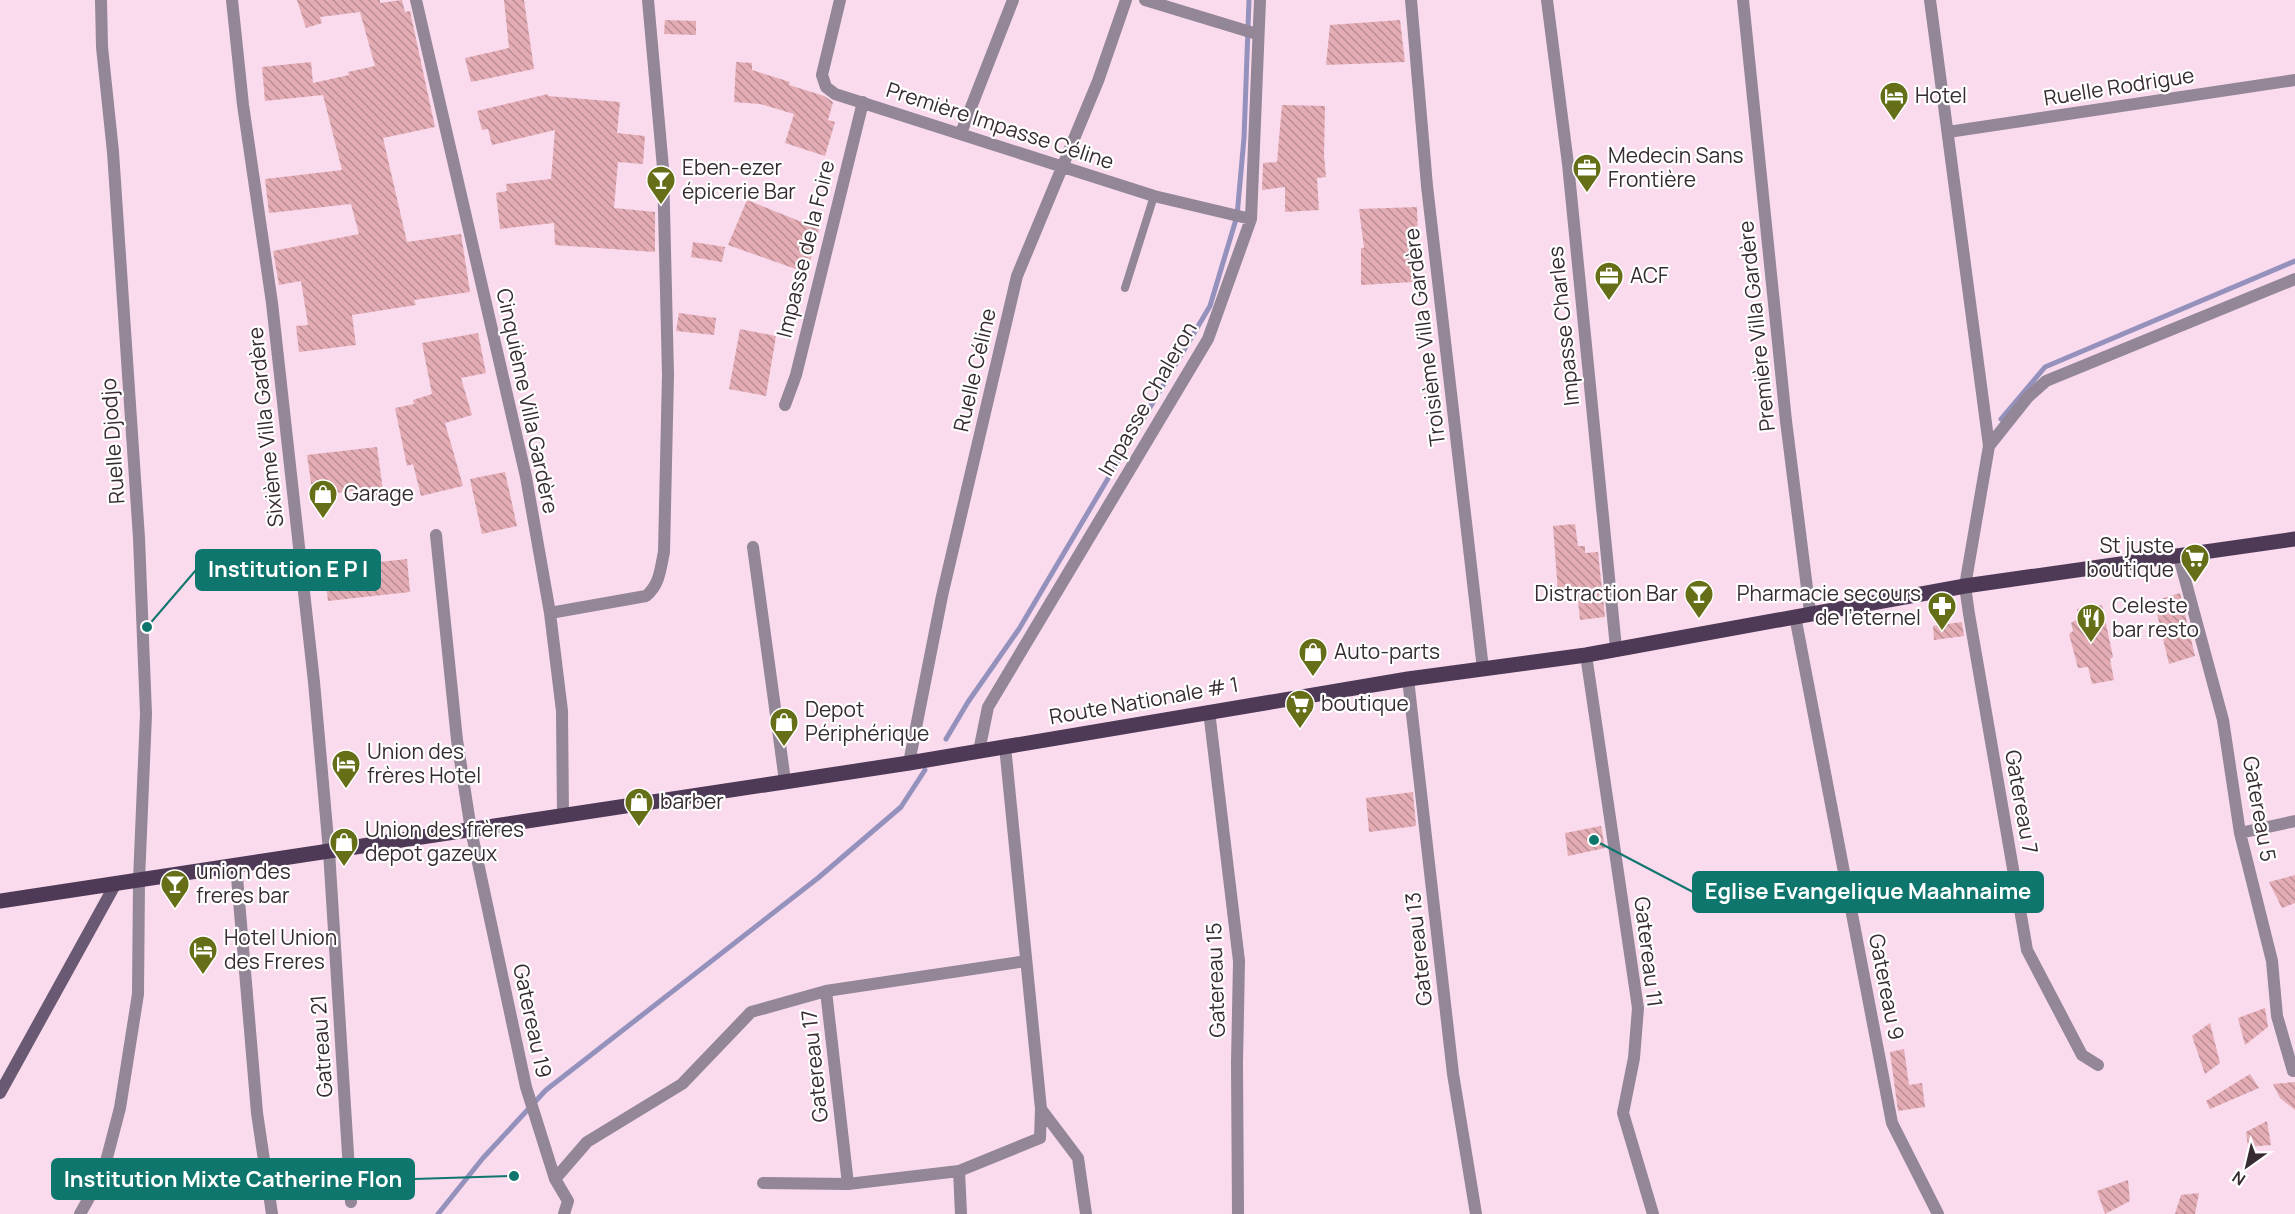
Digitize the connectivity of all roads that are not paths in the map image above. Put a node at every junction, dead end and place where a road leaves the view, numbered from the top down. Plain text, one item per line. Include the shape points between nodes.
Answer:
1 (100, 0) edge
2 (232, 0) edge
3 (416, 0) edge
4 (648, 0) edge
5 (840, 0) edge
6 (1013, 0) edge
7 (1126, 0) edge
8 (1145, 0) edge
9 (1260, 0) edge
10 (1411, 0) edge
11 (1547, 0) edge
12 (1743, 0) edge
13 (1930, 0) edge
14 (1257, 34) junction
15 (2295, 80) edge
16 (863, 102) junction
17 (1948, 132) junction
18 (961, 134) junction
19 (1061, 166) junction
20 (1154, 196) junction
21 (1251, 219) junction
22 (2295, 279) edge
23 (1125, 288) dead end
24 (785, 405) dead end
25 (1989, 446) junction
26 (436, 535) dead end
27 (2295, 539) edge
28 (753, 547) dead end
29 (2179, 557) junction
30 (1965, 586) junction
31 (550, 613) junction
32 (1802, 614) junction
33 (1616, 648) junction
34 (1586, 655) junction
35 (1483, 669) junction
36 (1408, 679) junction
37 (1209, 711) junction
38 (1005, 746) junction
39 (979, 751) junction
40 (909, 763) junction
41 (785, 782) junction
42 (563, 816) junction
43 (2295, 821) edge
44 (471, 830) junction
45 (2240, 833) junction
46 (329, 851) junction
47 (236, 865) junction
48 (139, 880) junction
49 (116, 884) junction
50 (0, 902) edge
51 (1026, 961) junction
52 (826, 991) junction
53 (2098, 1065) dead end
54 (2293, 1071) dead end
55 (0, 1093) edge
56 (1041, 1109) junction
57 (959, 1171) junction
58 (555, 1179) junction
59 (763, 1183) dead end
60 (848, 1184) junction
61 (351, 1202) dead end
62 (80, 1214) edge
63 (272, 1214) edge
64 (564, 1214) edge
65 (961, 1214) edge
66 (1086, 1214) edge
67 (1238, 1214) edge
68 (1476, 1214) edge
69 (1653, 1214) edge
70 (1938, 1214) edge

1 - 48 street, Ruelle Djodjo via 140,561 146,714
2 - 46 street, Sixième Villa Gardère via 272,303
3 - 31 street, Cinquième Villa Gardère via 526,477
4 - 31 street via 663,168 668,374 664,552 658,580 646,596
5 - 16 street, Première Impasse Céline via 822,75 826,87 835,94
6 - 18 street
7 - 19 street, Ruelle Céline via 1098,81
8 - 14 street
9 - 14 street, Impasse Chaleron
10 - 35 street, Troisième Villa Gardère via 1427,186
11 - 33 street, Impasse Charles via 1568,164
12 - 32 street, Première Villa Gardère
13 - 17 street
14 - 21 street, Impasse Chaleron
15 - 17 street, Ruelle Rodrigue
16 - 18 street, Première Impasse Céline
16 - 24 street, Impasse de la Foire via 796,375
17 - 25 street
18 - 19 street, Première Impasse Céline
19 - 20 street, Première Impasse Céline
19 - 40 street, Ruelle Céline via 1017,276 942,596
20 - 21 street, Première Impasse Céline
20 - 23 lane
21 - 39 street, Impasse Chaleron via 1208,339 988,707
22 - 25 street via 2046,381
25 - 30 street, Gatereau 7
26 - 44 street, Gatereau 19 via 457,740
27 - 29 main road, Route Nationale # 1
28 - 41 street
29 - 30 main road, Route Nationale # 1
29 - 45 street, Gatereau 5 via 2223,720
30 - 32 main road, Route Nationale # 1
30 - 53 street, Gatereau 7 via 2027,950 2082,1055
31 - 42 street, Cinquième Villa Gardère via 562,711
32 - 33 main road, Route Nationale # 1
32 - 70 street, Gatereau 9 via 1892,1124
33 - 34 main road, Route Nationale # 1
34 - 35 main road, Route Nationale # 1
34 - 69 street, Gatereau 11 via 1638,1008 1634,1058 1623,1113
35 - 36 main road, Route Nationale # 1
36 - 37 main road, Route Nationale # 1
36 - 68 street, Gatereau 13 via 1453,1074
37 - 38 main road, Route Nationale # 1
37 - 67 street, Gatereau 15 via 1239,961
38 - 39 main road, Route Nationale # 1
38 - 51 street
39 - 40 main road, Route Nationale # 1
40 - 41 main road, Route Nationale # 1
41 - 42 main road, Route Nationale # 1
42 - 44 main road, Route Nationale # 1
43 - 45 street
44 - 46 main road, Route Nationale # 1
44 - 58 street, Gatereau 19 via 526,1087
45 - 54 street, Gatereau 5 via 2272,961 2277,1016
46 - 47 main road, Route Nationale # 1
46 - 61 street, Gatreau 21
47 - 48 main road, Route Nationale # 1
47 - 63 street via 257,1113
48 - 49 main road, Route Nationale # 1
48 - 62 street, Ruelle Djodjo via 138,994 120,1108 103,1173
49 - 50 main road, Route Nationale # 1
49 - 55 street
51 - 52 street
51 - 56 street
52 - 58 street, Gatereau 17 via 751,1012 682,1084 587,1142
52 - 60 street, Gatereau 17
56 - 57 street via 1040,1138
56 - 66 street via 1077,1158
57 - 60 street
57 - 65 street
58 - 64 street, Gatereau 19 via 568,1201
59 - 60 street

